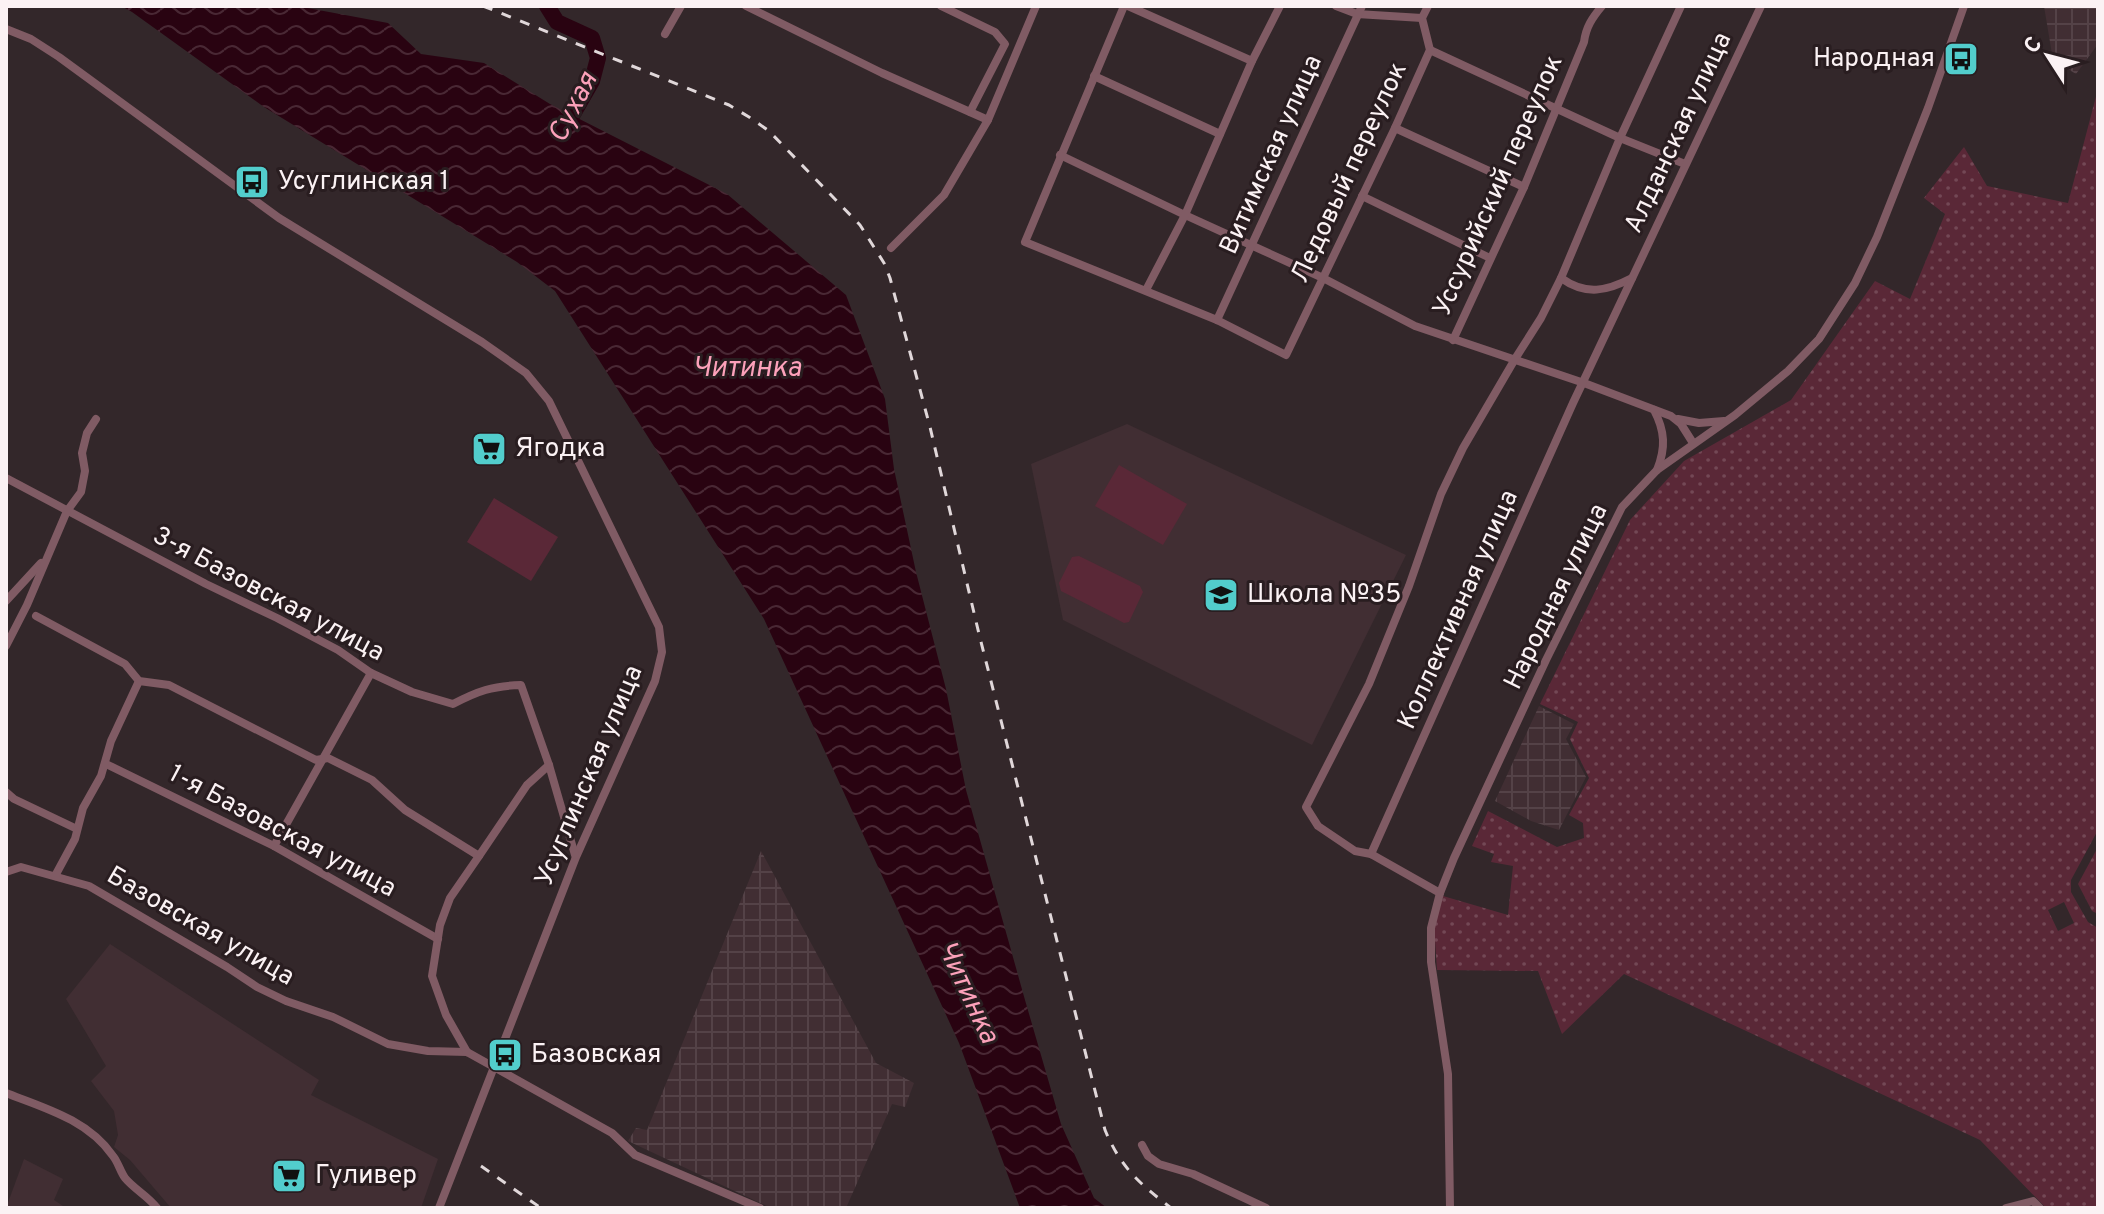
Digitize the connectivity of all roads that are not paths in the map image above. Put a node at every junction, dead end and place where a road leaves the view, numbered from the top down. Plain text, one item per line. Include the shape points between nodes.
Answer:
1 (681, 6) edge
2 (746, 6) edge
3 (941, 6) edge
4 (1036, 6) edge
5 (1126, 6) edge
6 (1280, 6) edge
7 (1336, 6) edge
8 (1428, 6) edge
9 (1602, 6) edge
10 (1681, 6) edge
11 (1761, 6) edge
12 (1961, 7) edge
13 (1360, 10) edge
14 (1422, 18) junction
15 (6, 29) edge
16 (665, 34) dead end
17 (1430, 50) junction
18 (1252, 61) junction
19 (1094, 76) junction
20 (1557, 109) junction
21 (970, 112) junction
22 (988, 120) junction
23 (1395, 128) junction
24 (1220, 134) junction
25 (1620, 138) junction
26 (1060, 155) junction
27 (1685, 164) junction
28 (1524, 187) junction
29 (1362, 196) junction
30 (1185, 215) junction
31 (1252, 246) junction
32 (891, 248) dead end
33 (1490, 258) junction
34 (1323, 278) junction
35 (1561, 278) junction
36 (1633, 278) junction
37 (1146, 290) junction
38 (1217, 320) junction
39 (1453, 340) junction
40 (1515, 359) junction
41 (1584, 383) junction
42 (1653, 410) junction
43 (1671, 416) junction
44 (96, 419) dead end
45 (1729, 420) junction
46 (1693, 443) junction
47 (1657, 470) junction
48 (6, 478) edge
49 (67, 511) junction
50 (45, 559) junction
51 (6, 601) edge
52 (36, 616) dead end
53 (6, 646) edge
54 (371, 673) junction
55 (139, 681) junction
56 (521, 685) joint
57 (322, 759) junction
58 (106, 764) junction
59 (549, 765) junction
60 (6, 792) edge
61 (77, 829) junction
62 (274, 846) junction
63 (1371, 854) junction
64 (479, 856) junction
65 (576, 857) junction
66 (6, 872) edge
67 (53, 876) junction
68 (1440, 893) junction
69 (438, 939) junction
70 (467, 1052) junction
71 (494, 1067) junction
72 (6, 1093) edge
73 (1142, 1145) dead end
74 (157, 1208) edge
75 (439, 1208) edge
76 (760, 1208) edge
77 (1266, 1208) edge
78 (1450, 1208) edge
79 (2006, 1208) edge
80 (2040, 1208) edge

1 - 16 street
2 - 21 street
3 - 21 street via 995,32 1005,44
4 - 22 street
5 - 18 street
5 - 19 street
6 - 18 street
7 - 13 street
8 - 14 street
9 - 20 street, Уссурийский переулок via 1586,29
10 - 25 street
11 - 27 street, Алданская улица
12 - 45 street, Народная улица via 1928,108 1855,283 1819,339
13 - 14 street
13 - 31 street, Витимская улица
14 - 17 street, Ледовый переулок
15 - 65 street, Усуглинская улица via 59,57 279,218 482,342 526,373 549,401 659,627 662,652 655,681
17 - 20 street
17 - 23 street, Ледовый переулок
18 - 24 street
19 - 24 street
19 - 26 street
20 - 25 street
20 - 28 street, Уссурийский переулок
21 - 22 street
22 - 32 street via 944,195
23 - 28 street
23 - 29 street, Ледовый переулок
24 - 30 street
25 - 27 street
25 - 35 street
26 - 30 street, Уссурийский переулок
26 - 37 street via 1025,242
27 - 36 street, Алданская улица
28 - 33 street, Уссурийский переулок
29 - 33 street
29 - 34 street, Ледовый переулок
30 - 31 street, Уссурийский переулок
30 - 37 street
31 - 34 street, Уссурийский переулок
31 - 38 street, Витимская улица
33 - 39 street, Уссурийский переулок
34 - 38 street, Ледовый переулок via 1286,355
34 - 39 street, Уссурийский переулок
35 - 36 street via 1602,291
35 - 40 street
36 - 41 street, Алданская улица
37 - 38 street
39 - 40 street
40 - 41 street
40 - 63 street via 1457,459 1369,684 1306,807 1318,826 1355,851
41 - 42 street
41 - 63 street, Коллективная улица
42 - 43 street
42 - 47 street via 1664,439
43 - 45 street via 1699,423
43 - 46 street
44 - 49 street via 82,453 81,492
45 - 46 street, Народная улица
46 - 47 street, Народная улица
47 - 68 street, Народная улица via 1622,507
48 - 49 street, 3-я Базовская улица
49 - 50 street
49 - 54 street, 3-я Базовская улица via 338,650
50 - 51 street
50 - 53 street
52 - 55 street via 125,664
54 - 56 street, 3-я Базовская улица via 453,704 490,688
54 - 57 street
55 - 57 street via 169,685
55 - 58 street
56 - 59 street, Усуглинская улица
57 - 62 street
57 - 64 street via 372,780 405,810
58 - 61 street
58 - 62 street, 1-я Базовская улица
59 - 64 street via 527,785
59 - 65 street, Усуглинская улица
60 - 61 street
61 - 67 street
62 - 69 street, 1-я Базовская улица
63 - 68 street
64 - 69 street via 450,898
65 - 71 street, Усуглинская улица
66 - 67 street, Базовская улица via 21,867
67 - 70 street, Базовская улица via 89,886 286,1001 388,1044
68 - 78 street, Народная улица via 1431,928 1431,962 1448,1074
69 - 70 street via 432,976
70 - 71 street, Базовская улица
71 - 75 street, Усуглинская улица
71 - 76 street, Базовская улица via 612,1133 635,1155
72 - 74 street via 77,1123 101,1142 125,1178
73 - 77 street via 1159,1164
79 - 80 street via 2033,1201

